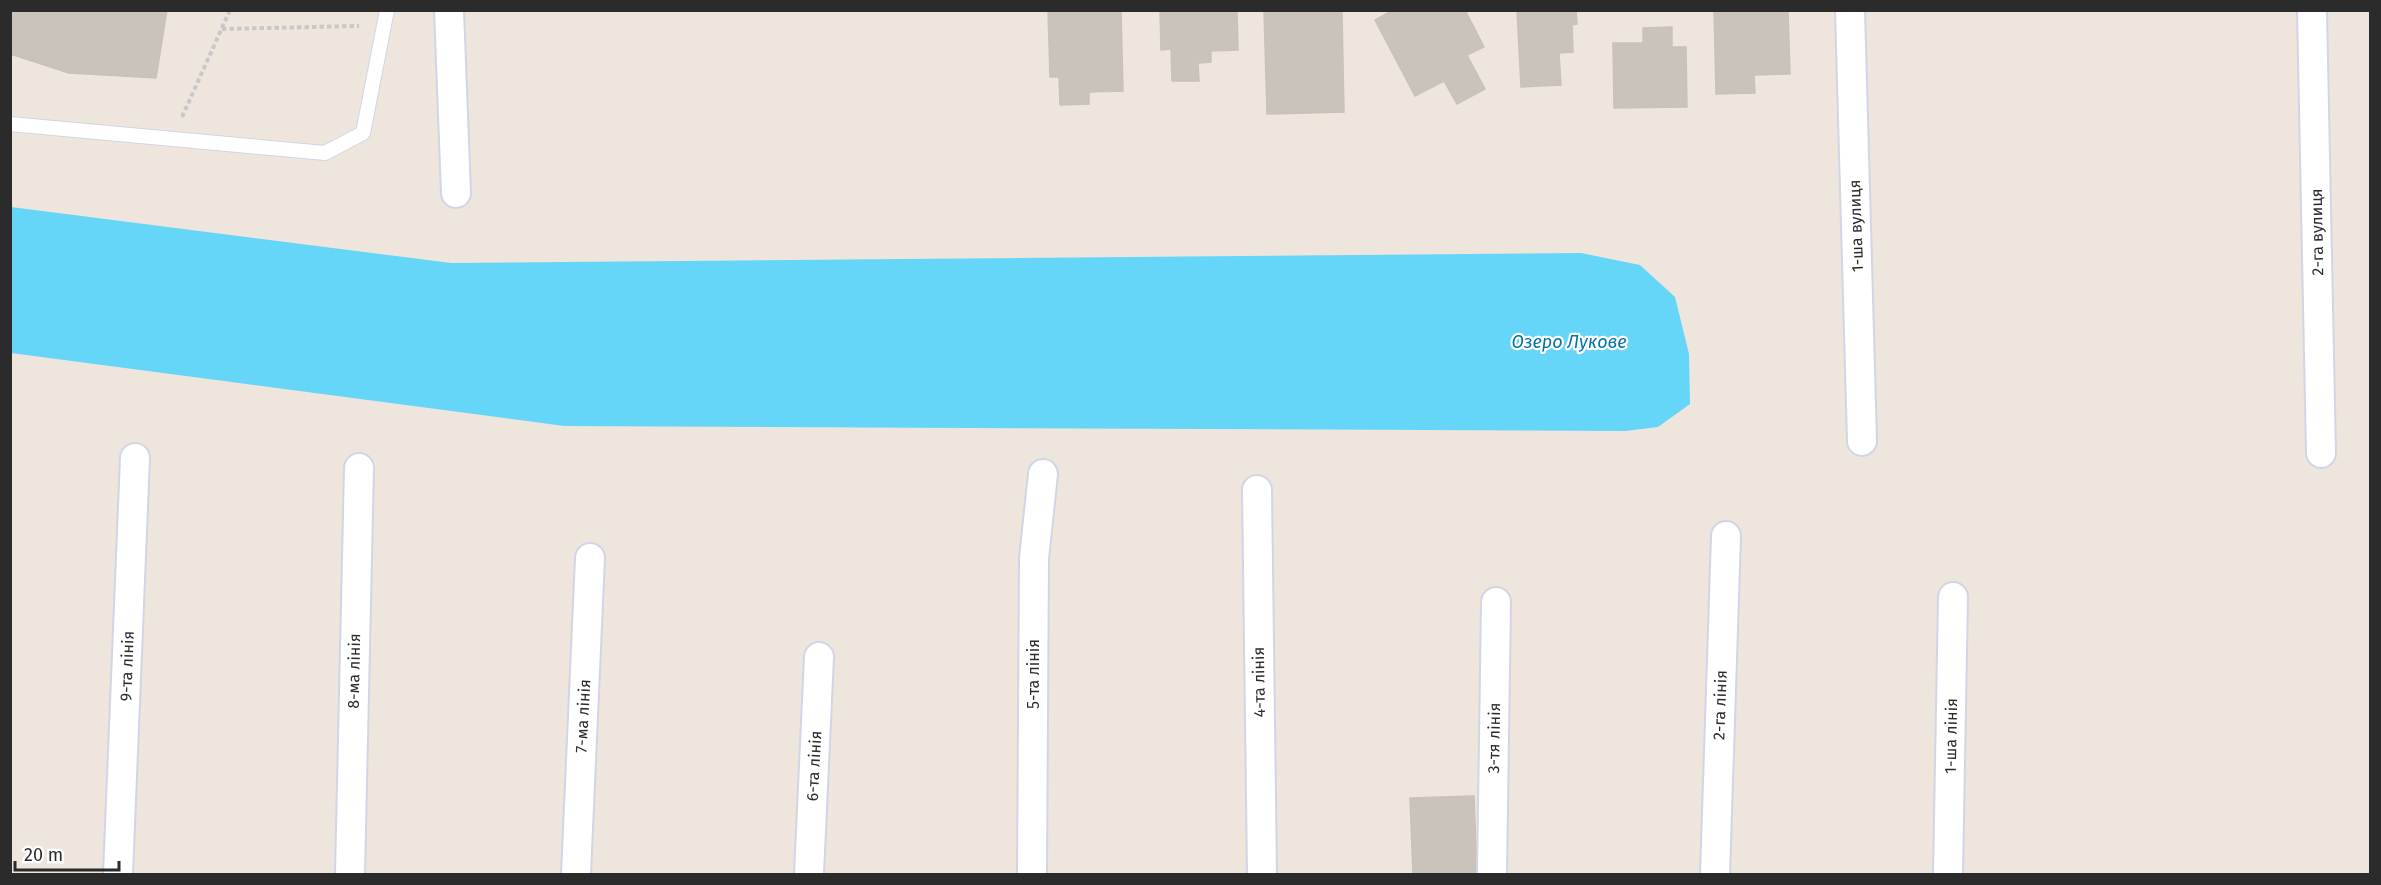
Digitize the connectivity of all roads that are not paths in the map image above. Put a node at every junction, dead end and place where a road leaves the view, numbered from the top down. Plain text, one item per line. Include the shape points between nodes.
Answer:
1 (387, 10) edge
2 (449, 10) edge
3 (1850, 10) edge
4 (2312, 10) edge
5 (10, 124) edge
6 (456, 194) dead end
7 (1862, 441) dead end
8 (2321, 453) dead end
9 (135, 458) dead end
10 (359, 468) dead end
11 (1043, 474) dead end
12 (1257, 490) dead end
13 (1726, 536) dead end
14 (590, 558) dead end
15 (1953, 597) dead end
16 (1496, 602) dead end
17 (819, 657) dead end
18 (118, 874) edge
19 (350, 874) edge
20 (576, 874) edge
21 (809, 874) edge
22 (1032, 874) edge
23 (1262, 874) edge
24 (1492, 874) edge
25 (1715, 874) edge
26 (1948, 874) edge

1 - 5 lane via 363,133 325,153
2 - 6 street
3 - 7 street, 1-ша вулиця
4 - 8 street, 2-га вулиця
9 - 18 street, 9-та лінія
10 - 19 street, 8-ма лінія
11 - 22 street, 5-та лінія via 1034,558
12 - 23 street, 4-та лінія
13 - 25 street, 2-га лінія
14 - 20 street, 7-ма лінія
15 - 26 street, 1-ша лінія
16 - 24 street, 3-тя лінія
17 - 21 street, 6-та лінія

